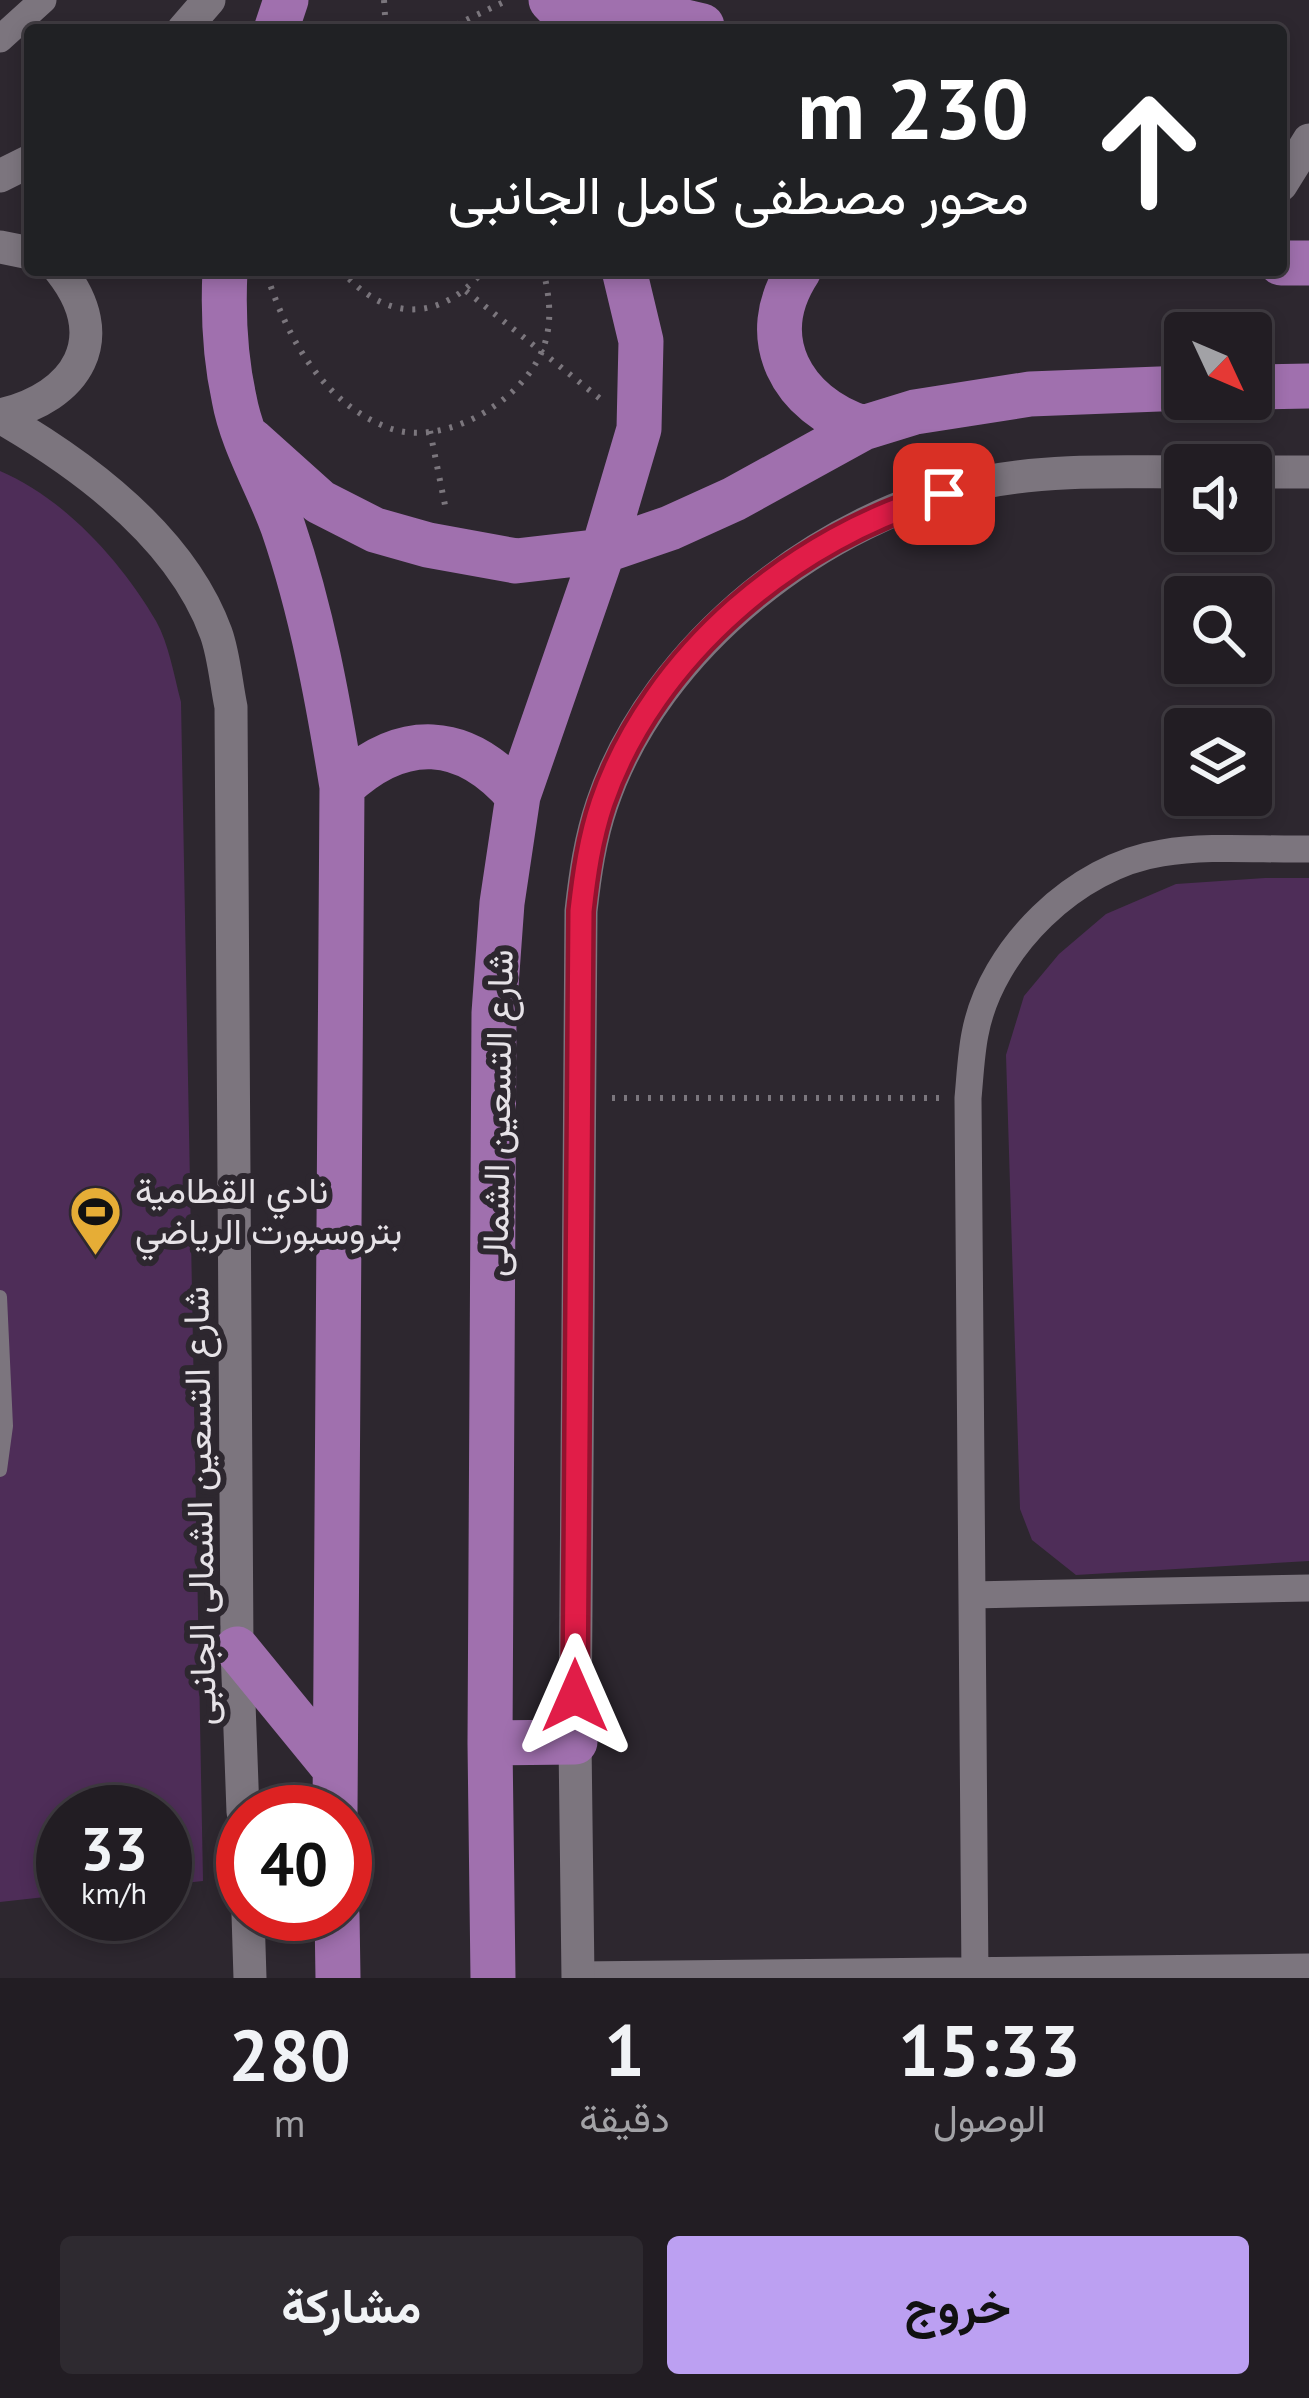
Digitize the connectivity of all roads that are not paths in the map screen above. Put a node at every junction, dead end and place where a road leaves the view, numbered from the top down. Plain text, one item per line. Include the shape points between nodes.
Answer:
1 (43, 0) edge
2 (209, 0) edge
3 (551, 0) edge
4 (594, 0) edge
5 (697, 19) edge
6 (188, 24) edge
7 (574, 24) edge
8 (0, 39) edge
9 (1309, 140) edge
10 (1287, 178) edge
11 (65, 276) edge
12 (244, 276) edge
13 (625, 276) edge
14 (796, 276) edge
15 (1309, 386) edge
16 (1272, 387) edge
17 (1164, 389) edge
18 (0, 416) edge
19 (863, 428) junction
20 (246, 435) junction
21 (1164, 472) edge
22 (1272, 472) edge
23 (1309, 472) edge
24 (603, 551) junction
25 (342, 788) junction
26 (518, 796) junction
27 (1309, 849) edge
28 (0, 1297) edge
29 (0, 1470) edge
30 (1309, 1588) edge
31 (972, 1595) junction
32 (237, 1649) junction
33 (574, 1742) junction
34 (490, 1743) junction
35 (242, 1785) edge
36 (331, 1785) edge
37 (335, 1785) edge
38 (244, 1941) edge
39 (337, 1941) edge
40 (1309, 1967) edge
41 (240, 1974) edge
42 (976, 1974) edge
43 (578, 1976) edge
44 (338, 1978) edge
45 (493, 1978) edge

1 - 8 street
2 - 6 street
3 - 7 main road
4 - 5 main road
9 - 10 street
11 - 18 street via 85,318 74,373 54,395
12 - 20 main road via 224,308
13 - 24 main road, شارع التسعين الشمالى via 641,341 639,429
14 - 19 main road via 779,328 794,381 835,419
15 - 16 main road
17 - 19 main road via 972,401
18 - 32 street, شارع التسعين الشمالى الجانبى via 57,450 178,563 216,633 231,706
19 - 24 main road via 734,499
20 - 24 main road via 320,502 375,530 517,561
20 - 25 main road via 302,590
21 - 33 street via 1063,471 982,482 905,505 831,540 764,585 704,640 624,751 602,802 581,911
22 - 23 street
24 - 26 main road, شارع التسعين الشمالى
25 - 26 main road via 367,764 432,746 496,770
25 - 37 main road
26 - 34 main road, شارع التسعين الشمالى via 494,1012
27 - 31 street via 1161,853 1097,875 1042,914 1000,968 975,1030 968,1098
28 - 29 lane
30 - 31 street
31 - 42 street
32 - 35 street, شارع التسعين الشمالى الجانبى
32 - 36 main road
33 - 34 main road
33 - 43 street
34 - 45 main road, شارع التسعين الشمالى
38 - 41 street
39 - 44 main road
40 - 42 street
42 - 43 street

